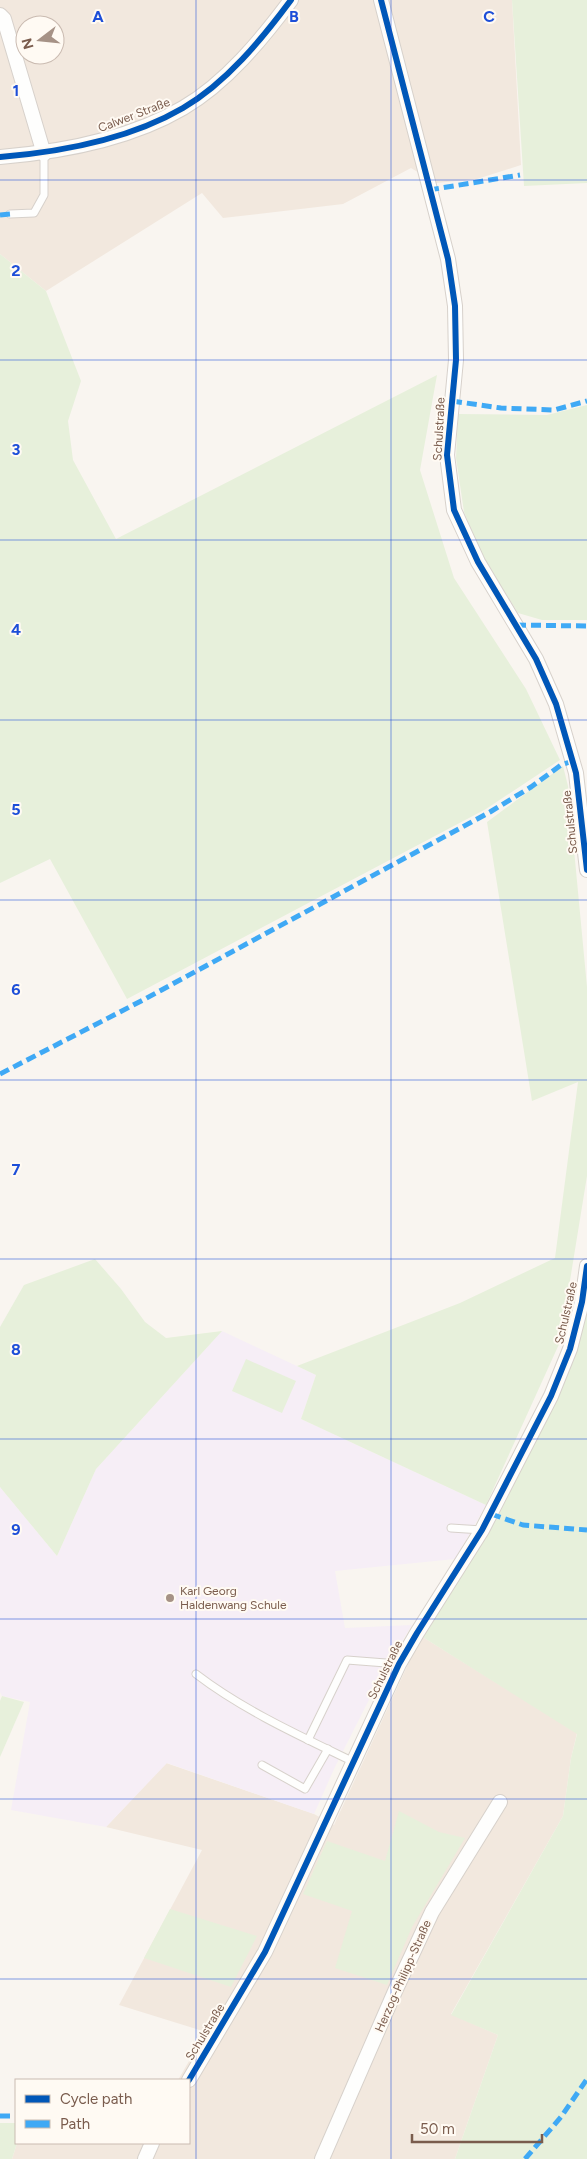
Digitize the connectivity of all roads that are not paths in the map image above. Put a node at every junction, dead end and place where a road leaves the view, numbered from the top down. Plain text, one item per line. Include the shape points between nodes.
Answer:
1 (291, 0) edge
2 (381, 0) edge
3 (0, 15) edge
4 (44, 154) junction
5 (0, 157) edge
6 (10, 214) dead end
7 (587, 870) edge
8 (587, 1266) edge
9 (450, 1528) dead end
10 (482, 1530) junction
11 (399, 1664) junction
12 (196, 1674) dead end
13 (308, 1740) junction
14 (328, 1749) junction
15 (354, 1762) junction
16 (262, 1765) dead end
17 (500, 1802) dead end
18 (190, 2079) edge
19 (152, 2144) edge
20 (145, 2159) edge
21 (322, 2159) edge

1 - 4 street, Calwer Straße via 268,31 225,76 184,108 104,140
2 - 7 street, Schulstraße via 448,259 456,306 456,360 447,455 454,510 478,562 536,659 556,704 576,773
3 - 4 street via 4,19
4 - 5 street, Calwer Straße
4 - 6 lane via 44,196 34,213
8 - 10 street, Schulstraße via 570,1348 551,1396
9 - 10 lane
10 - 11 street, Schulstraße
11 - 13 lane via 346,1660
11 - 15 street, Schulstraße
12 - 13 lane via 222,1693
13 - 14 lane
14 - 15 lane
14 - 16 lane via 305,1789
15 - 18 street, Schulstraße via 265,1952
17 - 21 street, Herzog-Philipp-Straße via 432,1912
19 - 20 street

